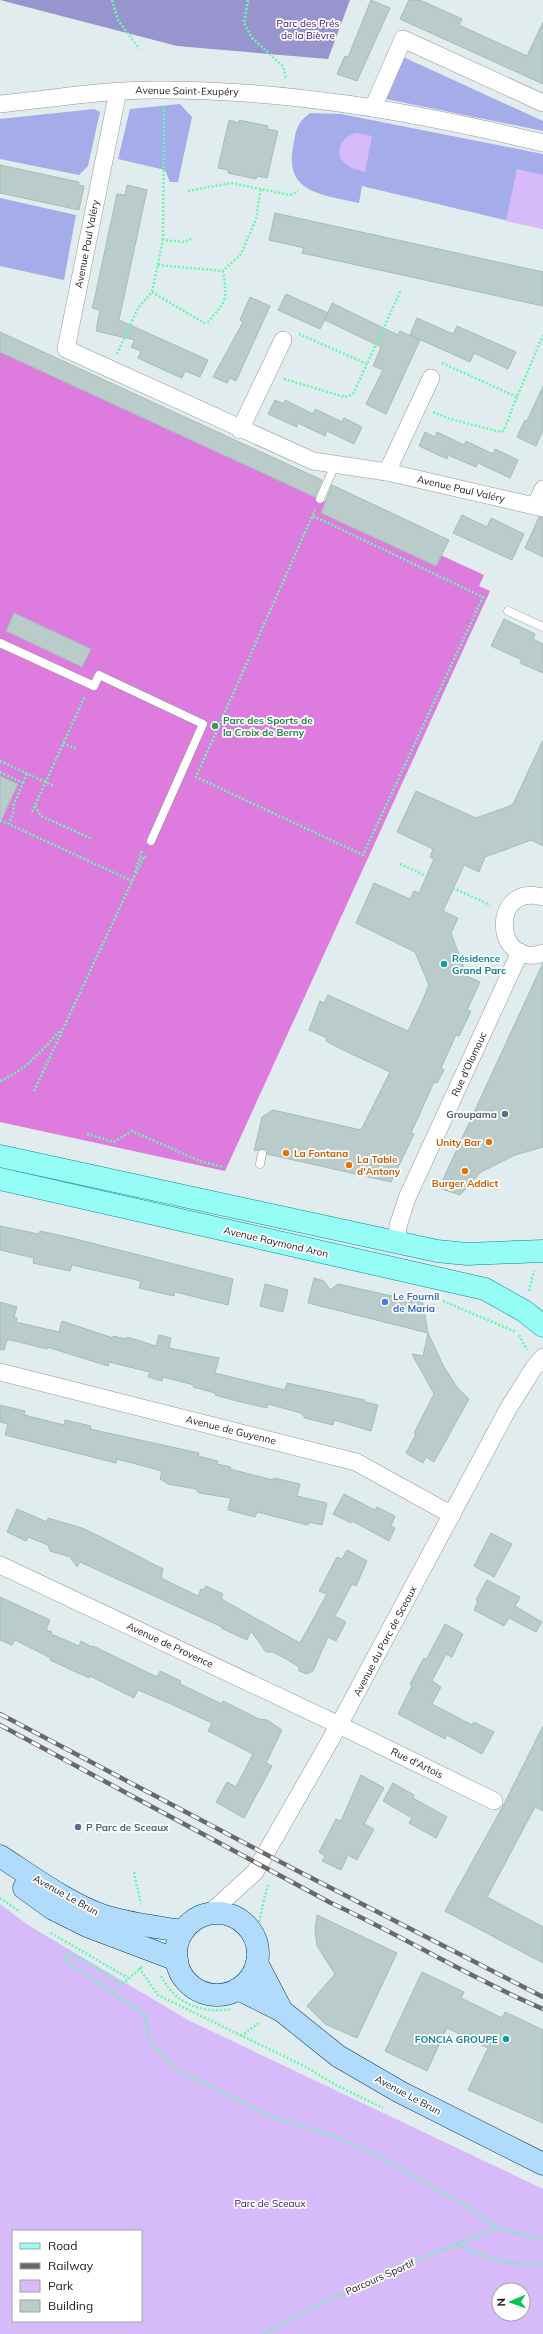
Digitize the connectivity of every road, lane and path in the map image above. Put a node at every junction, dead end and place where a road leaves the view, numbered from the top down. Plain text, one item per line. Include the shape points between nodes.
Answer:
1 (112, 0) edge
2 (248, 0) edge
3 (139, 50) dead end
4 (164, 90) junction
5 (118, 91) junction
6 (290, 97) junction
7 (543, 103) edge
8 (0, 104) edge
9 (374, 108) junction
10 (543, 143) edge
11 (261, 188) junction
12 (188, 191) dead end
13 (298, 191) dead end
14 (193, 238) dead end
15 (163, 240) junction
16 (158, 265) junction
17 (223, 272) junction
18 (401, 290) dead end
19 (152, 292) junction
20 (543, 335) edge
21 (283, 340) dead end
22 (314, 340) dead end
23 (367, 364) junction
24 (110, 369) junction
25 (267, 372) junction
26 (431, 378) joint
27 (517, 397) junction
28 (418, 405) junction
29 (240, 430) junction
30 (335, 465) junction
31 (387, 472) junction
32 (543, 489) edge
33 (320, 499) dead end
34 (539, 507) edge
35 (313, 516) joint
36 (508, 611) dead end
37 (543, 626) edge
38 (0, 643) edge
39 (91, 684) junction
40 (63, 744) junction
41 (76, 749) dead end
42 (0, 761) edge
43 (0, 772) edge
44 (27, 773) junction
45 (46, 782) junction
46 (23, 783) junction
47 (54, 786) dead end
48 (35, 805) junction
49 (32, 812) dead end
50 (0, 820) edge
51 (9, 824) junction
52 (91, 836) dead end
53 (151, 841) joint
54 (148, 858) dead end
55 (400, 864) dead end
56 (426, 876) dead end
57 (132, 881) junction
58 (453, 888) dead end
59 (543, 898) edge
60 (506, 912) junction
61 (520, 952) junction
62 (543, 952) edge
63 (63, 1028) junction
64 (0, 1081) edge
65 (34, 1091) dead end
66 (87, 1134) dead end
67 (262, 1154) dead end
68 (0, 1156) edge
69 (260, 1164) dead end
70 (224, 1167) dead end
71 (0, 1179) edge
72 (397, 1244) junction
73 (541, 1251) edge
74 (524, 1311) junction
75 (543, 1326) edge
76 (517, 1332) dead end
77 (543, 1357) edge
78 (0, 1372) edge
79 (452, 1515) junction
80 (0, 1565) edge
81 (339, 1725) junction
82 (494, 1801) dead end
83 (2, 1863) edge
84 (134, 1872) dead end
85 (270, 1882) dead end
86 (0, 1898) edge
87 (142, 1905) dead end
88 (210, 1913) junction
89 (24, 1915) dead end
90 (49, 1931) dead end
91 (183, 1931) junction
92 (255, 1936) junction
93 (177, 1960) junction
94 (143, 1962) dead end
95 (257, 1963) junction
96 (134, 1965) dead end
97 (141, 1969) junction
98 (161, 1974) dead end
99 (128, 1978) junction
100 (238, 1999) junction
101 (274, 2014) junction
102 (241, 2036) junction
103 (332, 2078) dead end
104 (543, 2164) edge
105 (498, 2228) junction
106 (543, 2240) edge
107 (457, 2244) junction
108 (543, 2264) edge
109 (264, 2334) edge

1 - 3 path via 118,20
2 - 6 path via 244,23 252,38 283,66
4 - 5 street, Avenue Saint-Exupéry
4 - 6 street, Avenue Saint-Exupéry via 250,92
4 - 15 path
5 - 8 street, Avenue Saint-Exupéry
5 - 24 street, Avenue Paul Valéry via 66,349
6 - 9 street, Avenue Saint-Exupéry
7 - 9 street via 403,39
9 - 10 street, Avenue Saint-Exupéry via 476,127
11 - 12 path via 231,183
11 - 13 path via 290,195
11 - 17 path via 256,219 241,254
14 - 15 path via 185,242
15 - 16 path
16 - 17 path
16 - 19 path
17 - 19 path via 227,293 222,305 208,322 204,323
18 - 23 path
19 - 24 path via 138,308
20 - 27 path
21 - 25 street
22 - 23 path
23 - 25 path via 352,394 345,397 304,386
24 - 29 street, Avenue Paul Valéry
25 - 29 street
26 - 27 path via 438,361
26 - 28 street
27 - 28 path via 501,432 450,419
28 - 31 street
29 - 30 street, Avenue Paul Valéry via 313,461
30 - 31 street, Avenue Paul Valéry
30 - 33 lane
31 - 34 street, Avenue Paul Valéry
32 - 34 street, Avenue Paul Valéry
35 - 35 path via 483,597 363,855 196,777
36 - 37 lane
38 - 39 lane
39 - 40 path
39 - 53 lane via 94,686 99,675 203,724
40 - 41 path
40 - 45 path
42 - 44 path
43 - 46 path
44 - 45 path
44 - 46 path
45 - 47 path
45 - 48 path
46 - 51 path
48 - 49 path
48 - 52 path via 41,816 90,838
50 - 51 path
51 - 57 path
53 - 57 path via 144,846
54 - 57 path via 144,856
55 - 56 path
57 - 63 path
58 - 60 path
59 - 60 street via 527,896 518,899
60 - 61 street via 503,921 507,940
61 - 62 street via 529,955
61 - 72 street, Rue d'Olomouc via 408,1198 398,1226
63 - 64 path via 34,1059 18,1072
63 - 65 path
66 - 70 path via 114,1142 132,1131 202,1162
67 - 69 lane
68 - 72 main road
71 - 74 main road, Avenue Raymond Aron via 485,1289
72 - 73 main road via 467,1254
73 - 74 path
74 - 75 main road, Avenue Raymond Aron
74 - 76 path
77 - 79 street, Avenue du Parc de Sceaux via 508,1409
78 - 79 street, Avenue de Guyenne via 356,1462
79 - 81 street, Avenue du Parc de Sceaux
80 - 81 street, Avenue de Provence
81 - 82 street, Rue d'Artois
81 - 88 street, Avenue du Parc de Sceaux via 255,1872
83 - 91 main road, Avenue Le Brun via 104,1916
83 - 93 main road, Avenue Le Brun via 53,1909 87,1926
84 - 87 path
85 - 92 path
86 - 89 path
88 - 91 main road via 200,1916
88 - 92 main road via 224,1913 236,1917 247,1925
90 - 99 path
91 - 93 main road via 176,1950
92 - 95 main road
93 - 100 main road via 185,1978 200,1991
94 - 97 path
95 - 100 main road
95 - 101 main road, Avenue Le Brun
96 - 97 path
97 - 99 path
97 - 102 path via 158,1996
98 - 100 path via 168,1988 191,2006 203,2010
99 - 105 path via 121,1985 70,1954 64,1954 66,1961 145,2015 150,2042 176,2069 270,2116 333,2136 373,2153 466,2206
100 - 101 main road, Avenue Le Brun
101 - 102 path
101 - 104 main road, Avenue Le Brun via 338,2056 400,2092
102 - 103 path via 306,2067 334,2084
105 - 106 path
105 - 107 path, Parcours Sportif
107 - 108 path via 480,2255 515,2265
107 - 109 path, Parcours Sportif via 302,2313

